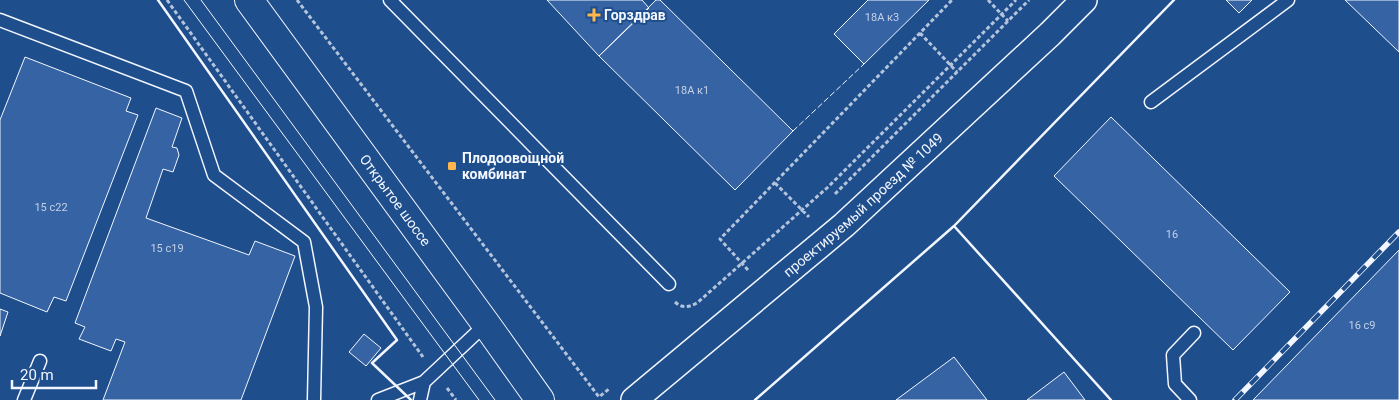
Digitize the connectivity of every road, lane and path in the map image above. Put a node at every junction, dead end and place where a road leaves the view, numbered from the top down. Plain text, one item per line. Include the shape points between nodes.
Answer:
1 (167, 0) edge
2 (248, 0) edge
3 (297, 0) edge
4 (390, 0) edge
5 (952, 0) edge
6 (988, 0) edge
7 (1016, 0) edge
8 (1029, 0) edge
9 (1084, 0) edge
10 (1288, 0) edge
11 (1001, 14) junction
12 (0, 20) edge
13 (1008, 21) junction
14 (920, 33) junction
15 (950, 65) junction
16 (957, 72) junction
17 (1151, 102) dead end
18 (775, 183) junction
19 (832, 197) dead end
20 (802, 210) junction
21 (814, 213) dead end
22 (809, 217) junction
23 (802, 223) dead end
24 (742, 264) junction
25 (754, 264) dead end
26 (748, 270) junction
27 (740, 276) dead end
28 (669, 284) dead end
29 (671, 299) dead end
30 (486, 324) junction
31 (1194, 333) dead end
32 (40, 361) dead end
33 (434, 372) junction
34 (424, 382) junction
35 (614, 385) dead end
36 (24, 400) edge
37 (314, 400) edge
38 (378, 400) edge
39 (420, 400) edge
40 (456, 400) edge
41 (540, 400) edge
42 (634, 400) edge
43 (1190, 400) edge

1 - 33 path
2 - 30 main road, Открытое шоссе
3 - 35 path via 599,397
4 - 28 lane
5 - 14 path
6 - 11 path
7 - 11 path
8 - 13 path
9 - 42 street, проектируемый проезд № 1049 via 844,225
10 - 17 lane
11 - 13 path
11 - 15 path
12 - 37 lane via 186,91 214,175 304,242 316,307
13 - 16 path
14 - 15 path
14 - 18 path
15 - 16 path
15 - 20 path
16 - 19 path
18 - 20 path
18 - 24 path via 720,239
20 - 22 path
20 - 24 path
21 - 22 path
22 - 23 path
24 - 26 path
24 - 29 path via 697,303 680,306
25 - 26 path
26 - 27 path
30 - 33 lane
30 - 41 main road, Открытое шоссе
31 - 43 lane via 1173,355 1175,384
32 - 36 lane
33 - 34 lane
33 - 40 path
34 - 38 lane
34 - 39 lane

